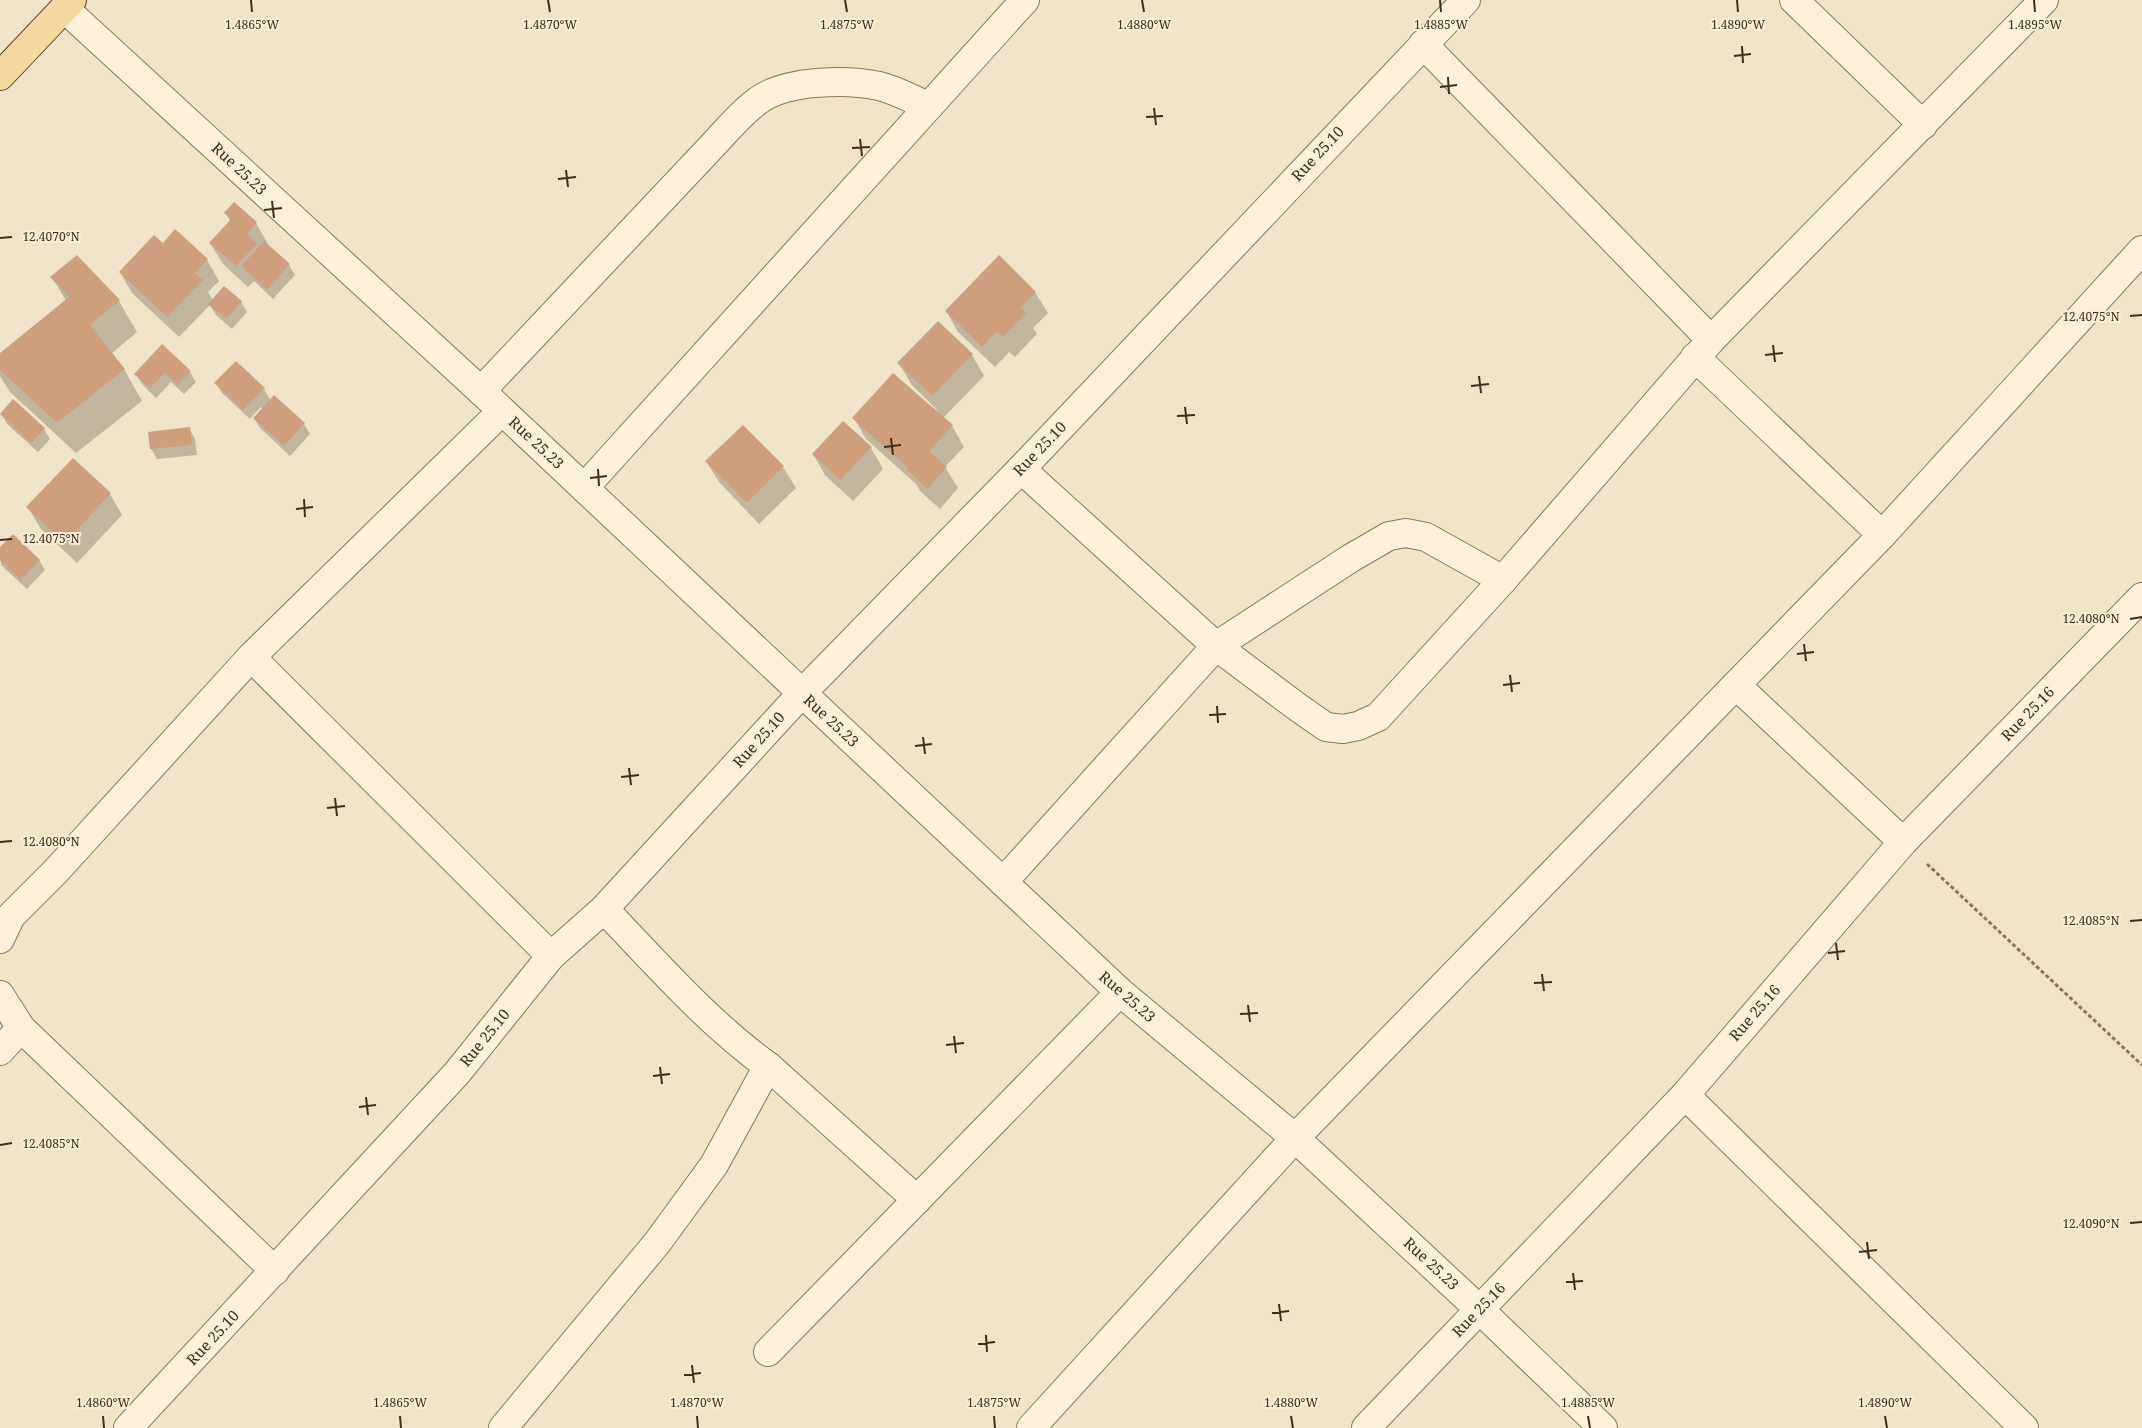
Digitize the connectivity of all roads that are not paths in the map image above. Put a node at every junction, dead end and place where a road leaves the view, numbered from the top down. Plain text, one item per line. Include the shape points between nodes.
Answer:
1 (1025, 0) edge
2 (1466, 0) edge
3 (1794, 0) edge
4 (2044, 0) edge
5 (68, 4) edge
6 (1423, 44) junction
7 (0, 76) edge
8 (929, 106) junction
9 (1923, 125) junction
10 (2142, 250) edge
11 (1703, 348) junction
12 (481, 391) junction
13 (502, 411) junction
14 (1021, 468) junction
15 (584, 488) junction
16 (1882, 535) junction
17 (1504, 580) junction
18 (2142, 597) edge
19 (1216, 646) junction
20 (251, 657) junction
21 (1736, 685) junction
22 (802, 693) junction
23 (1903, 842) junction
24 (1003, 882) junction
25 (604, 909) junction
26 (0, 939) edge
27 (551, 956) junction
28 (1120, 992) junction
29 (0, 995) edge
30 (21, 1028) junction
31 (0, 1051) edge
32 (768, 1066) junction
33 (1685, 1095) junction
34 (1295, 1138) junction
35 (917, 1200) junction
36 (275, 1270) junction
37 (1480, 1310) junction
38 (768, 1352) dead end
39 (128, 1428) edge
40 (502, 1428) edge
41 (1030, 1428) edge
42 (1366, 1428) edge
43 (1603, 1428) edge
44 (2024, 1428) edge

1 - 8 street
2 - 6 street, Rue 25.10
3 - 9 street
4 - 9 street
5 - 7 main road
5 - 12 street, Rue 25.23
6 - 11 street
6 - 14 street, Rue 25.10
8 - 12 street via 879,86 837,82 788,87 761,99 743,113
8 - 15 street
9 - 11 street
10 - 16 street
11 - 16 street
11 - 17 street
12 - 13 street, Rue 25.23
13 - 15 street, Rue 25.23
13 - 20 street
14 - 19 street
14 - 22 street, Rue 25.10
15 - 22 street, Rue 25.23
16 - 21 street
17 - 19 street via 1426,537 1406,533 1389,536
17 - 19 street via 1378,717 1358,726 1326,727
18 - 23 street, Rue 25.16
19 - 24 street
20 - 26 street via 56,871 10,916
20 - 27 street
21 - 23 street
21 - 34 street
22 - 24 street, Rue 25.23
22 - 25 street, Rue 25.10
23 - 33 street, Rue 25.16
24 - 28 street, Rue 25.23
25 - 27 street, Rue 25.10
25 - 32 street via 676,984 747,1051
27 - 36 street, Rue 25.10 via 457,1073
28 - 34 street, Rue 25.23
28 - 35 street
29 - 30 street
30 - 31 street
30 - 36 street
32 - 35 street
32 - 40 street via 714,1165 674,1220
33 - 37 street, Rue 25.16
33 - 44 street
34 - 37 street, Rue 25.23
34 - 41 street
35 - 38 street
36 - 39 street, Rue 25.10
37 - 42 street, Rue 25.16
37 - 43 street, Rue 25.23

